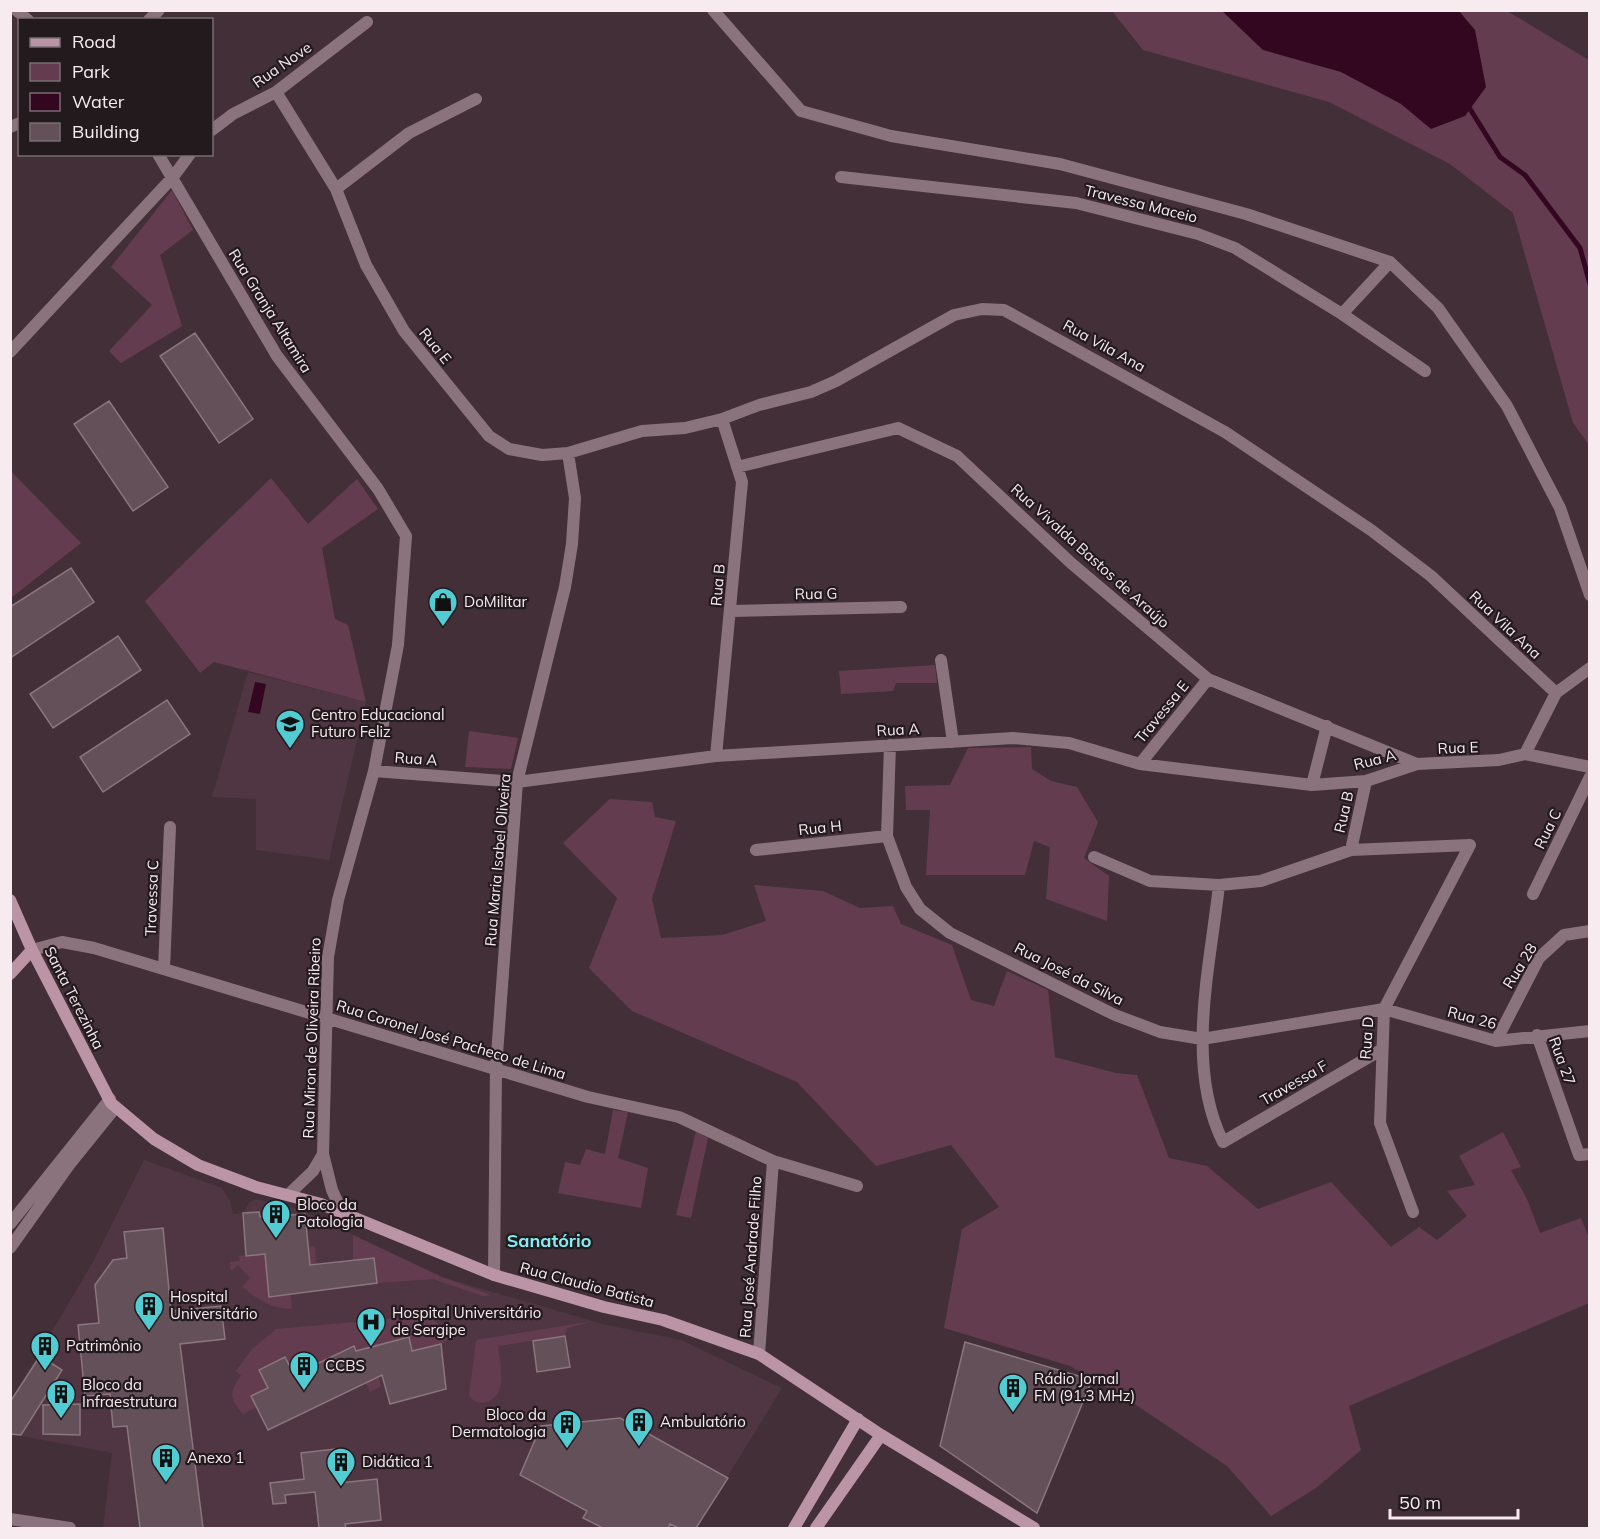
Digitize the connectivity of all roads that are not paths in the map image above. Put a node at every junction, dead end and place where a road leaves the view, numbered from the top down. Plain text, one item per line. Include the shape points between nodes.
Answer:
1 (713, 10) edge
2 (367, 22) dead end
3 (276, 92) junction
4 (476, 99) dead end
5 (213, 129) edge
6 (159, 156) edge
7 (189, 156) edge
8 (173, 177) junction
9 (841, 177) dead end
10 (336, 189) junction
11 (1390, 262) junction
12 (1342, 314) junction
13 (10, 352) edge
14 (1425, 371) dead end
15 (722, 419) junction
16 (568, 453) junction
17 (737, 467) junction
18 (406, 536) joint
19 (1590, 595) edge
20 (901, 608) dead end
21 (731, 611) junction
22 (941, 660) dead end
23 (1590, 668) edge
24 (1208, 679) junction
25 (1556, 693) junction
26 (1327, 726) junction
27 (953, 742) junction
28 (890, 746) junction
29 (1525, 754) junction
30 (716, 756) junction
31 (1140, 764) junction
32 (1417, 764) junction
33 (1590, 767) edge
34 (374, 771) junction
35 (1590, 777) edge
36 (1366, 781) junction
37 (517, 782) junction
38 (1312, 785) junction
39 (170, 827) dead end
40 (887, 836) junction
41 (756, 850) dead end
42 (1351, 850) junction
43 (1094, 857) dead end
44 (1219, 885) junction
45 (1533, 894) dead end
46 (10, 900) edge
47 (1590, 931) edge
48 (32, 950) junction
49 (164, 969) junction
50 (10, 974) edge
51 (1384, 1009) junction
52 (326, 1019) junction
53 (1590, 1031) edge
54 (1537, 1035) junction
55 (1202, 1039) junction
56 (1496, 1041) junction
57 (1381, 1050) junction
58 (496, 1068) junction
59 (112, 1104) junction
60 (323, 1154) junction
61 (1590, 1154) edge
62 (773, 1161) junction
63 (857, 1186) dead end
64 (288, 1196) junction
65 (342, 1212) junction
66 (1413, 1212) dead end
67 (10, 1224) edge
68 (10, 1248) edge
69 (494, 1275) junction
70 (759, 1354) junction
71 (858, 1419) junction
72 (881, 1435) junction
73 (10, 1519) edge
74 (70, 1528) edge
75 (794, 1528) edge
76 (816, 1528) edge
77 (1034, 1528) edge

1 - 11 street via 801,111 891,136 1060,164 1246,214
2 - 3 street, Rua Nove
3 - 5 street, Rua Nove
3 - 10 street, Rua E
4 - 10 street via 409,133
6 - 8 street, Rua Granja Altamira
7 - 8 street
8 - 13 street
8 - 18 street, Rua Granja Altamira via 277,356 378,489
9 - 12 street, Travessa Maceio via 1076,203 1198,234 1235,248
10 - 16 street, Rua E via 366,265 404,331 489,436 509,449 526,453
11 - 12 street
11 - 19 street via 1438,308 1507,406 1560,508
12 - 14 street, Travessa Maceio
15 - 16 street, Rua Vila Ana via 685,428 642,431
15 - 17 street, Rua B
15 - 25 street, Rua Vila Ana via 836,381 954,315 982,309 1004,310 1225,432 1371,530 1431,576
16 - 37 street, Rua Maria Isabel Oliveira via 575,498 572,544
17 - 21 street, Rua B via 742,482
17 - 24 street, Rua Vivalda Bastos de Araújo via 898,428 957,456 1079,570
18 - 34 street, Rua Miron de Oliveira Ribeiro via 398,645
20 - 21 street, Rua G
21 - 30 street, Rua B
22 - 27 street
23 - 25 street
24 - 26 street, Rua Vivalda Bastos de Araújo
24 - 31 street, Travessa E
25 - 29 street
26 - 32 street, Rua Vivalda Bastos de Araújo
26 - 38 street
27 - 28 street, Rua A
27 - 31 street, Rua A via 1041,739
28 - 30 street, Rua A
28 - 40 street, Rua José da Silva
29 - 32 street, Rua E via 1499,760
29 - 33 street
30 - 37 street, Rua A
31 - 38 street, Rua A
32 - 36 street, Rua A
34 - 37 street, Rua A
34 - 52 street, Rua Miron de Oliveira Ribeiro via 331,930
35 - 45 street, Rua C
36 - 38 street, Rua A
36 - 42 street, Rua B
37 - 58 street, Rua Maria Isabel Oliveira
39 - 49 street, Travessa C
40 - 41 street, Rua H
40 - 55 street, Rua José da Silva via 911,896 920,909 950,933 1123,1018 1160,1032
42 - 44 street via 1262,881
42 - 51 street, Rua D via 1470,844
43 - 44 street via 1150,881
44 - 55 street
46 - 48 main road, Santa Terezinha
47 - 56 street, Rua 28 via 1564,935 1539,958
48 - 49 street, Rua Coronel José Pacheco de Lima via 71,942
48 - 50 main road
48 - 59 main road, Santa Terezinha
49 - 52 street, Rua Coronel José Pacheco de Lima
51 - 55 street, Rua José da Silva
51 - 56 street, Rua 26
51 - 57 street, Rua D
52 - 58 street, Rua Coronel José Pacheco de Lima
52 - 60 street, Rua Miron de Oliveira Ribeiro
53 - 54 street, Rua 26
54 - 56 street, Rua 26
54 - 61 street, Rua 27 via 1579,1155
55 - 57 street, Travessa F via 1206,1094 1223,1142
57 - 66 street, Rua D via 1380,1123
58 - 62 street, Rua Coronel José Pacheco de Lima via 588,1097 680,1117
58 - 69 street, Rua Maria Isabel Oliveira
59 - 64 main road, Rua Claudio Batista via 154,1139 198,1165
59 - 67 street
59 - 68 street
60 - 64 street, Rua Miron de Oliveira Ribeiro via 313,1171
60 - 65 street, Rua Miron de Oliveira Ribeiro
62 - 63 street, Rua Coronel José Pacheco de Lima
62 - 70 street, Rua José Andrade Filho
64 - 65 main road, Rua Claudio Batista
65 - 69 main road, Rua Claudio Batista
69 - 70 main road, Rua Claudio Batista via 672,1323
70 - 71 main road, Rua Claudio Batista
71 - 72 main road, Rua Claudio Batista
71 - 75 main road
72 - 76 main road
72 - 77 main road, Rua Claudio Batista
73 - 74 street

